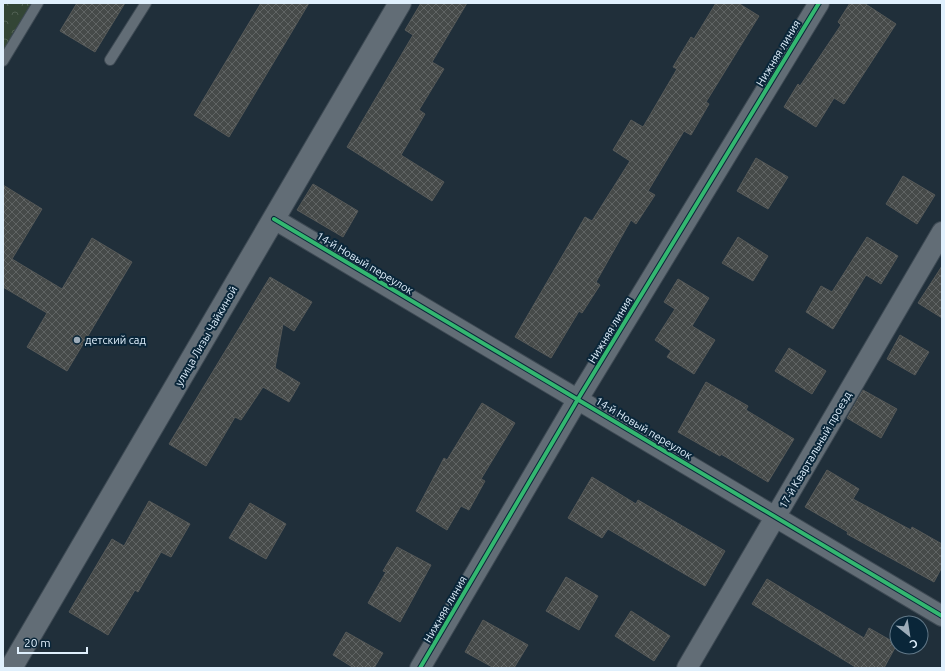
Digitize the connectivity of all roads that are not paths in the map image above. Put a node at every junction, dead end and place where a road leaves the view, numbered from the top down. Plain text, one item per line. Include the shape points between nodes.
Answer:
1 (38, 3) edge
2 (146, 3) edge
3 (400, 3) edge
4 (819, 3) edge
5 (110, 60) dead end
6 (3, 61) edge
7 (274, 219) junction
8 (942, 232) edge
9 (578, 399) junction
10 (776, 517) junction
11 (942, 616) edge
12 (11, 668) edge
13 (420, 668) edge
14 (687, 668) edge

1 - 6 lane
2 - 5 lane
3 - 7 main road, улица Лизы Чайкиной
4 - 9 street, Нижняя линия
7 - 9 street, 14-й Новый переулок
7 - 12 main road, улица Лизы Чайкиной
8 - 10 street, 17-й Квартальный проезд
9 - 10 street, 14-й Новый переулок
9 - 13 street, Нижняя линия
10 - 11 street, 14-й Новый переулок
10 - 14 street, 17-й Квартальный проезд

